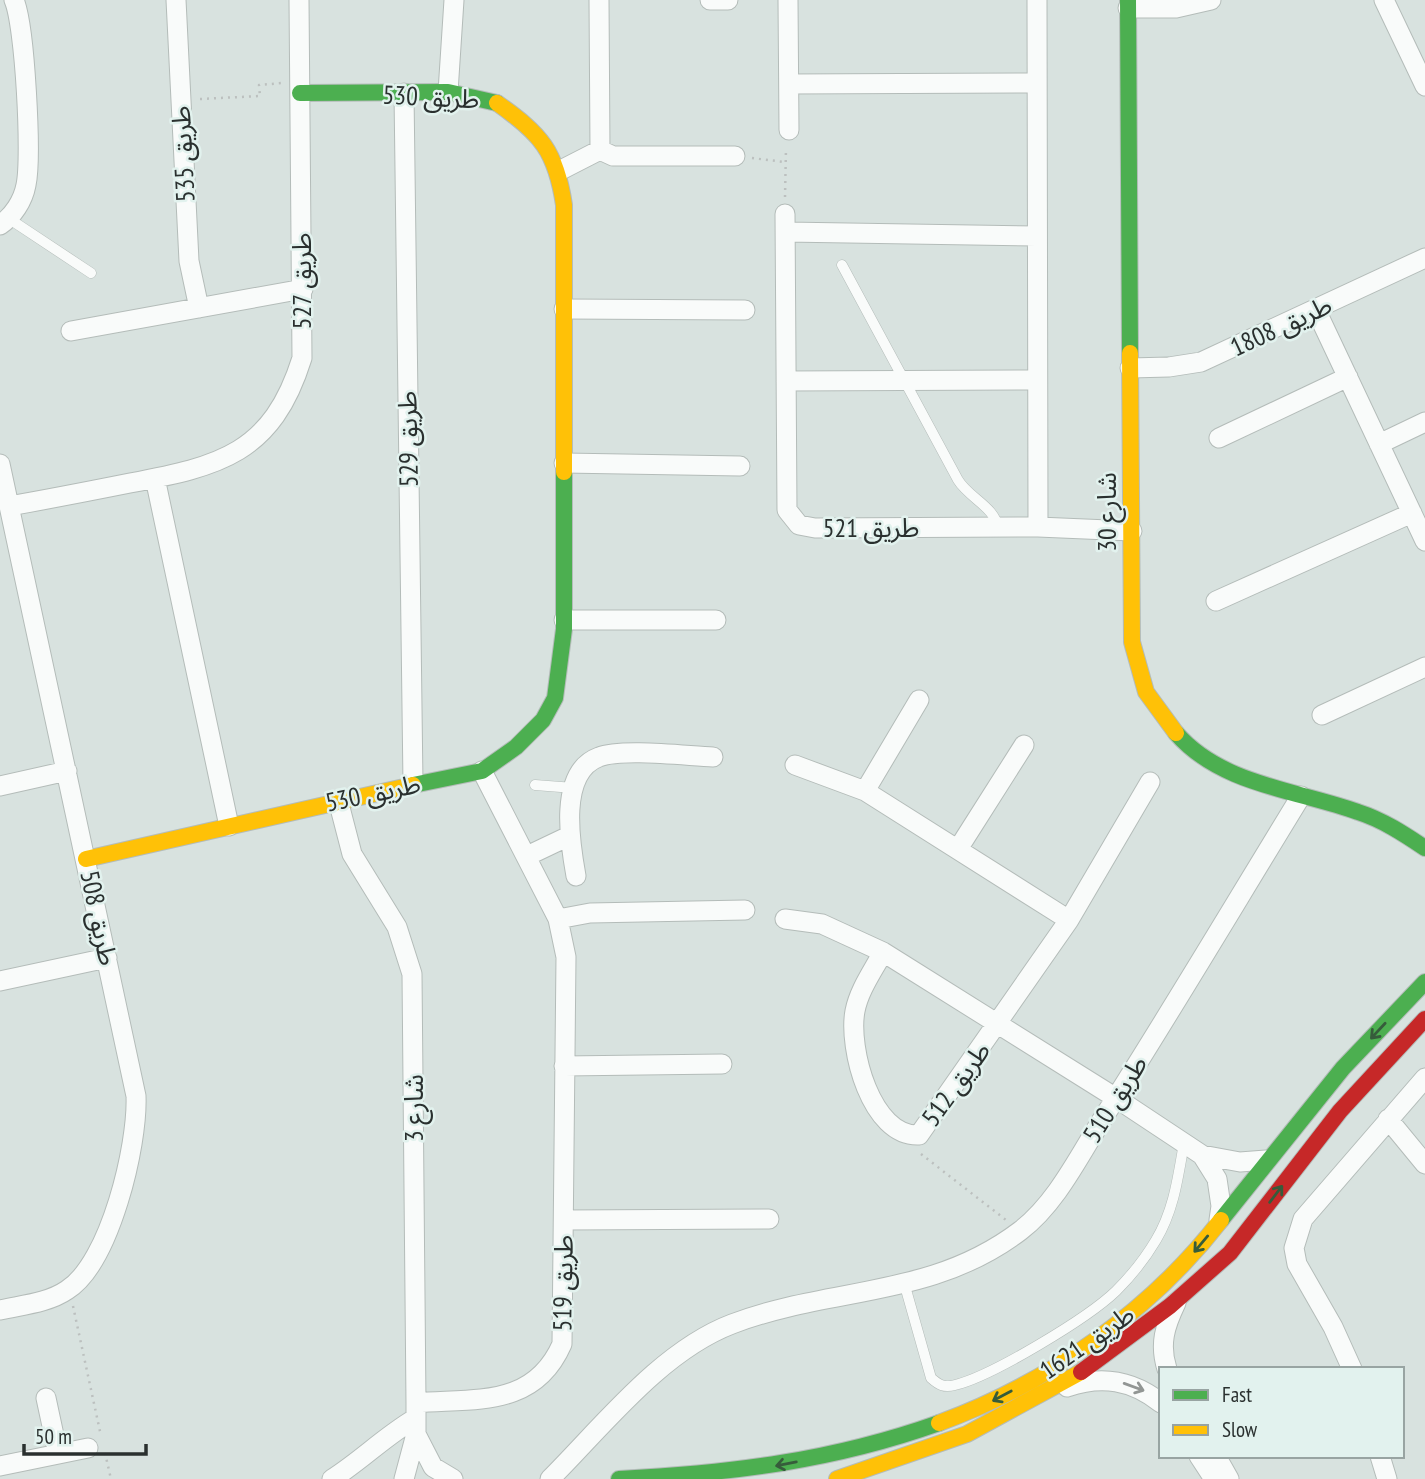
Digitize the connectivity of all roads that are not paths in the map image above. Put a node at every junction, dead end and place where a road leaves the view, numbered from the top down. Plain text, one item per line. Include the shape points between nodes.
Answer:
1 (15, 0) edge
2 (176, 0) edge
3 (299, 0) edge
4 (454, 0) edge
5 (599, 0) edge
6 (710, 0) edge
7 (729, 0) edge
8 (788, 0) edge
9 (1037, 0) edge
10 (1211, 0) edge
11 (1384, 0) edge
12 (1128, 4) edge
13 (1037, 83) junction
14 (789, 84) junction
15 (1425, 86) edge
16 (291, 88) junction
17 (448, 92) junction
18 (404, 93) junction
19 (789, 130) road end
20 (600, 150) junction
21 (735, 156) road end
22 (559, 171) junction
23 (4, 222) edge
24 (1037, 236) junction
25 (1425, 258) edge
26 (842, 265) dead end
27 (91, 273) dead end
28 (303, 289) junction
29 (199, 308) junction
30 (564, 309) junction
31 (745, 310) dead end
32 (1317, 310) junction
33 (71, 331) dead end
34 (1130, 368) junction
35 (1348, 377) junction
36 (1037, 380) junction
37 (786, 381) junction
38 (905, 381) junction
39 (1425, 422) edge
40 (1219, 438) dead end
41 (1379, 444) junction
42 (564, 463) junction
43 (0, 464) edge
44 (740, 466) dead end
45 (155, 478) junction
46 (9, 506) junction
47 (1412, 513) junction
48 (1038, 527) junction
49 (998, 528) junction
50 (1132, 531) junction
51 (1425, 541) edge
52 (1216, 601) dead end
53 (564, 620) junction
54 (716, 620) dead end
55 (1425, 667) edge
56 (919, 700) dead end
57 (1322, 715) dead end
58 (1024, 746) dead end
59 (713, 757) dead end
60 (795, 765) dead end
61 (67, 771) junction
62 (482, 771) junction
63 (1150, 782) dead end
64 (413, 784) junction
65 (535, 785) dead end
66 (0, 786) edge
67 (574, 788) junction
68 (865, 791) junction
69 (1301, 796) junction
70 (338, 800) junction
71 (229, 826) junction
72 (569, 836) junction
73 (1425, 848) edge
74 (958, 849) junction
75 (527, 856) junction
76 (86, 859) junction
77 (576, 876) dead end
78 (745, 910) dead end
79 (558, 919) junction
80 (785, 919) dead end
81 (1069, 920) junction
82 (883, 953) junction
83 (107, 958) junction
84 (0, 981) edge
85 (1425, 982) edge
86 (1425, 1019) edge
87 (998, 1026) junction
88 (722, 1064) dead end
89 (564, 1066) junction
90 (1425, 1078) edge
91 (1116, 1098) junction
92 (1388, 1119) junction
93 (1184, 1143) junction
94 (1202, 1155) junction
95 (1266, 1160) junction
96 (1425, 1164) edge
97 (769, 1219) dead end
98 (564, 1220) junction
99 (1219, 1220) junction
100 (905, 1286) junction
101 (1177, 1300) junction
102 (0, 1310) edge
103 (1167, 1367) edge
104 (1351, 1367) edge
105 (1056, 1391) junction
106 (46, 1398) dead end
107 (1159, 1401) edge
108 (416, 1418) junction
109 (88, 1448) dead end
110 (58, 1454) junction
111 (1200, 1458) edge
112 (1217, 1458) edge
113 (1381, 1458) edge
114 (0, 1466) edge
115 (332, 1479) edge
116 (404, 1479) edge
117 (453, 1479) edge
118 (550, 1479) edge
119 (619, 1479) edge
120 (838, 1479) edge
121 (1214, 1479) edge
122 (1229, 1479) edge
123 (1387, 1479) edge

1 - 23 street via 22,29 27,168 22,198
2 - 29 street, طريق 535 via 189,261
3 - 16 street, طريق 527
4 - 17 street
5 - 20 street
6 - 7 street
8 - 14 street
9 - 13 street
10 - 12 street via 1176,8
11 - 15 street
12 - 34 street, شارع 30
13 - 14 street
13 - 24 street
14 - 19 street
16 - 18 street, طريق 530
16 - 28 street, طريق 527
17 - 18 street, طريق 530
17 - 22 street, طريق 530 via 493,100 511,111 540,140
18 - 64 street, طريق 529
20 - 21 street via 613,156
20 - 22 street
22 - 30 street, طريق 530 via 564,205
23 - 27 lane
24 - 36 street
24 - 37 street, طريق 521 via 786,223
25 - 32 street, طريق 1808
26 - 38 lane
28 - 29 street
28 - 45 street, طريق 527 via 302,358 294,384 273,419 221,462
29 - 33 street
30 - 31 street
30 - 42 street, طريق 530
32 - 34 street, طريق 1808 via 1201,362
32 - 35 street
34 - 50 street, شارع 30
35 - 40 street
35 - 41 street
36 - 38 street
36 - 48 street
37 - 38 street
37 - 49 street, طريق 521 via 787,510 799,525
38 - 49 lane via 963,488 992,512
39 - 41 street
41 - 47 street
42 - 44 street
42 - 53 street, طريق 530
43 - 46 street, طريق 508
45 - 46 street, طريق 527
45 - 71 street
46 - 61 street, طريق 508
47 - 51 street
47 - 52 street
48 - 49 street, طريق 521
48 - 50 street, طريق 521
50 - 69 street, شارع 30 via 1132,650 1147,696 1179,738 1211,763
53 - 54 street
53 - 62 street, طريق 530 via 555,698 543,720
55 - 57 street
56 - 68 street
58 - 74 street
59 - 67 street via 609,754 586,765
60 - 68 street
61 - 66 street
61 - 76 street, طريق 508
62 - 64 street, طريق 530
62 - 75 street, طريق 519
63 - 81 street, طريق 512
64 - 70 street, طريق 530
65 - 67 lane
67 - 72 street
68 - 74 street
69 - 73 street, شارع 30 via 1392,826
69 - 91 street, طريق 510
70 - 71 street, طريق 530
70 - 108 street, شارع 3 via 352,854 397,927 412,974
71 - 76 street, طريق 530
72 - 75 street
72 - 77 street
74 - 81 street
75 - 79 street, طريق 519
76 - 83 street, طريق 508
78 - 79 street via 590,912
79 - 89 street, طريق 519 via 567,970
80 - 82 street, طريق 512 via 832,927
81 - 87 street, طريق 512
82 - 87 street, طريق 512
82 - 87 street, طريق 512 via 858,998 854,1048 862,1078 876,1104 889,1121 911,1135 919,1135 927,1126
83 - 84 street
83 - 102 street, طريق 508 via 136,1096 135,1141 94,1262 69,1289
85 -> 95 street, طريق 1621
101 -> 86 street, طريق 1621 via 1240,1242 1331,1122
87 - 91 street, طريق 512
88 - 89 street
89 - 98 street, طريق 519
90 - 92 street
91 - 93 street, طريق 512
91 - 100 street, طريق 510 via 1041,1213 972,1263
92 - 96 street
92 - 104 street via 1296,1233 1297,1264
93 - 94 street, طريق 512
93 - 100 lane via 1167,1219 1155,1242 1116,1291 1063,1330 990,1369 953,1386 941,1386 931,1378
94 - 95 street, طريق 512 via 1240,1162
94 - 99 street, طريق 512 via 1220,1192
95 - 99 street, طريق 1621
97 - 98 street, طريق 519
98 - 108 street, طريق 519 via 562,1345 553,1364 537,1382 520,1391
99 -> 119 street, طريق 1621 via 1181,1266 1133,1310 1055,1368 982,1406 861,1449 695,1475
100 - 118 street, طريق 510 via 842,1296 732,1324 701,1340 667,1362
101 - 103 street via 1162,1343
101 - 105 street, طريق 1621
105 -> 107 street via 1080,1382 1114,1380
105 - 120 street, طريق 1621 via 921,1454
106 - 110 street
108 - 115 street
108 - 116 street, شارع 3
108 - 117 street, شارع 3 via 433,1467
109 - 110 street
110 - 114 street
111 - 121 street
112 - 122 street
113 - 123 street

